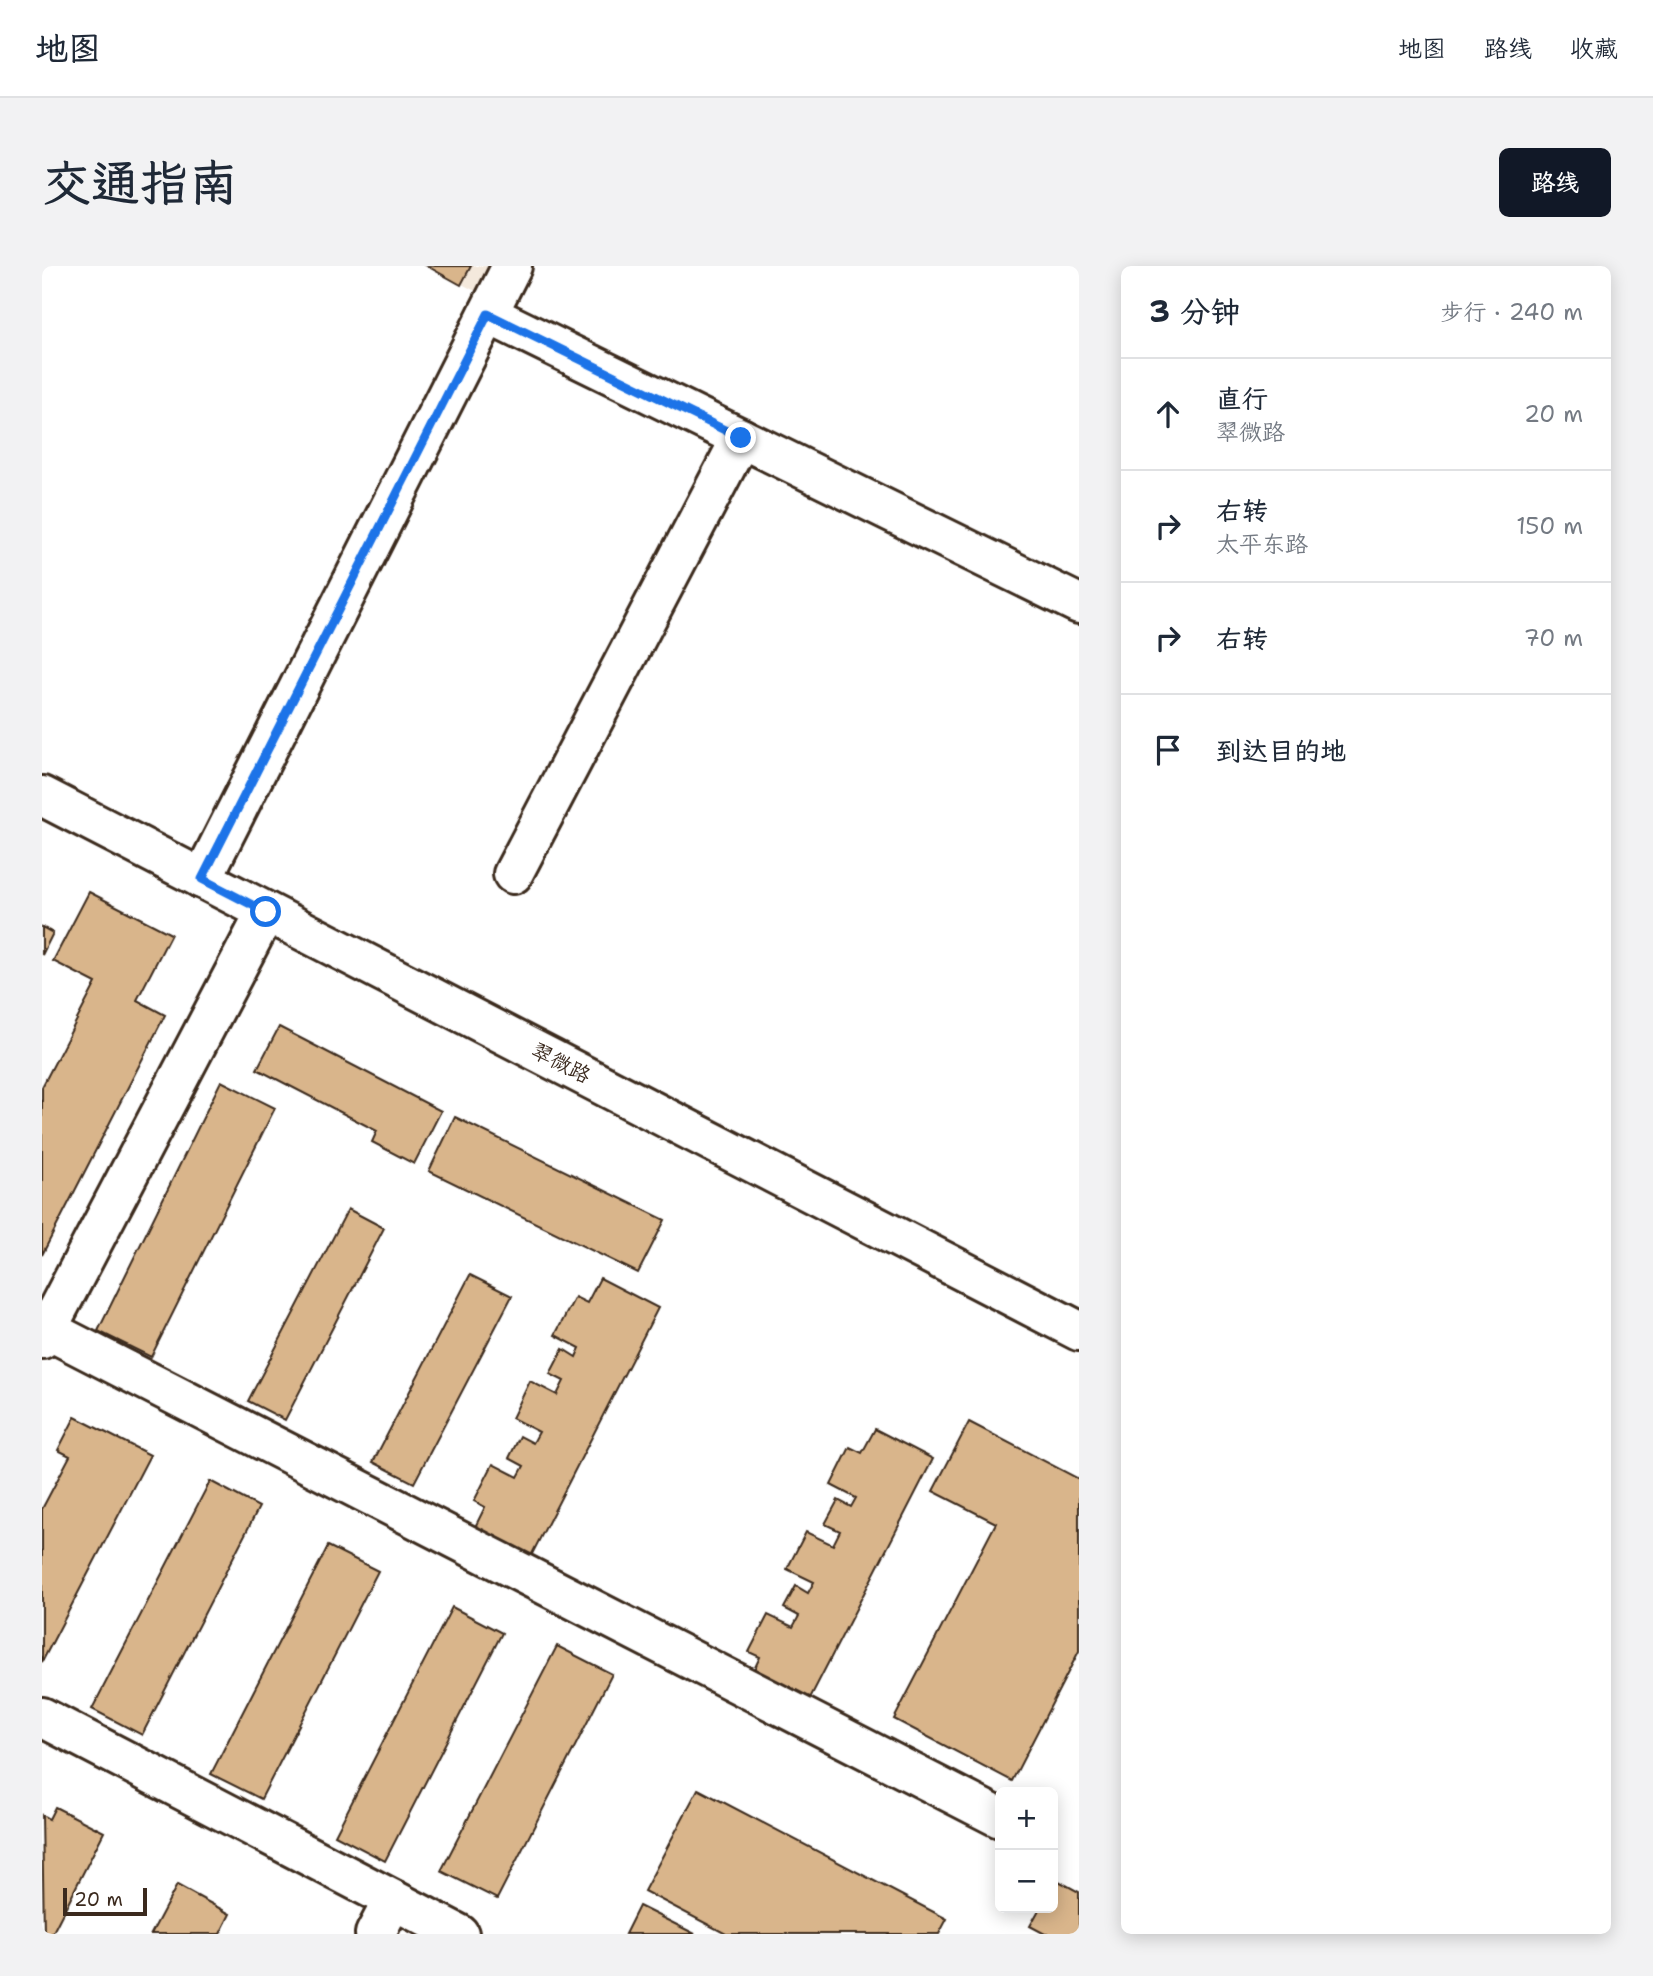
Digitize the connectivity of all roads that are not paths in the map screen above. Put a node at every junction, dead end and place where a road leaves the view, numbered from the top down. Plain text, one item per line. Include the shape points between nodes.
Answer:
1 (512, 266) edge
2 (488, 314) junction
3 (741, 438) junction
4 (1078, 601) edge
5 (42, 796) edge
6 (513, 874) dead end
7 (202, 879) junction
8 (266, 912) junction
9 (1079, 1331) edge
10 (44, 1332) edge
11 (42, 1717) edge
12 (995, 1815) edge
13 (393, 1900) junction
14 (375, 1934) edge
15 (459, 1934) edge

1 - 2 street
2 - 3 street
2 - 7 street
3 - 4 street
3 - 6 street
5 - 7 street, 翠微路
7 - 8 street, 翠微路
8 - 9 street, 翠微路
8 - 10 street
10 - 12 street
11 - 13 street
13 - 14 street
13 - 15 street

